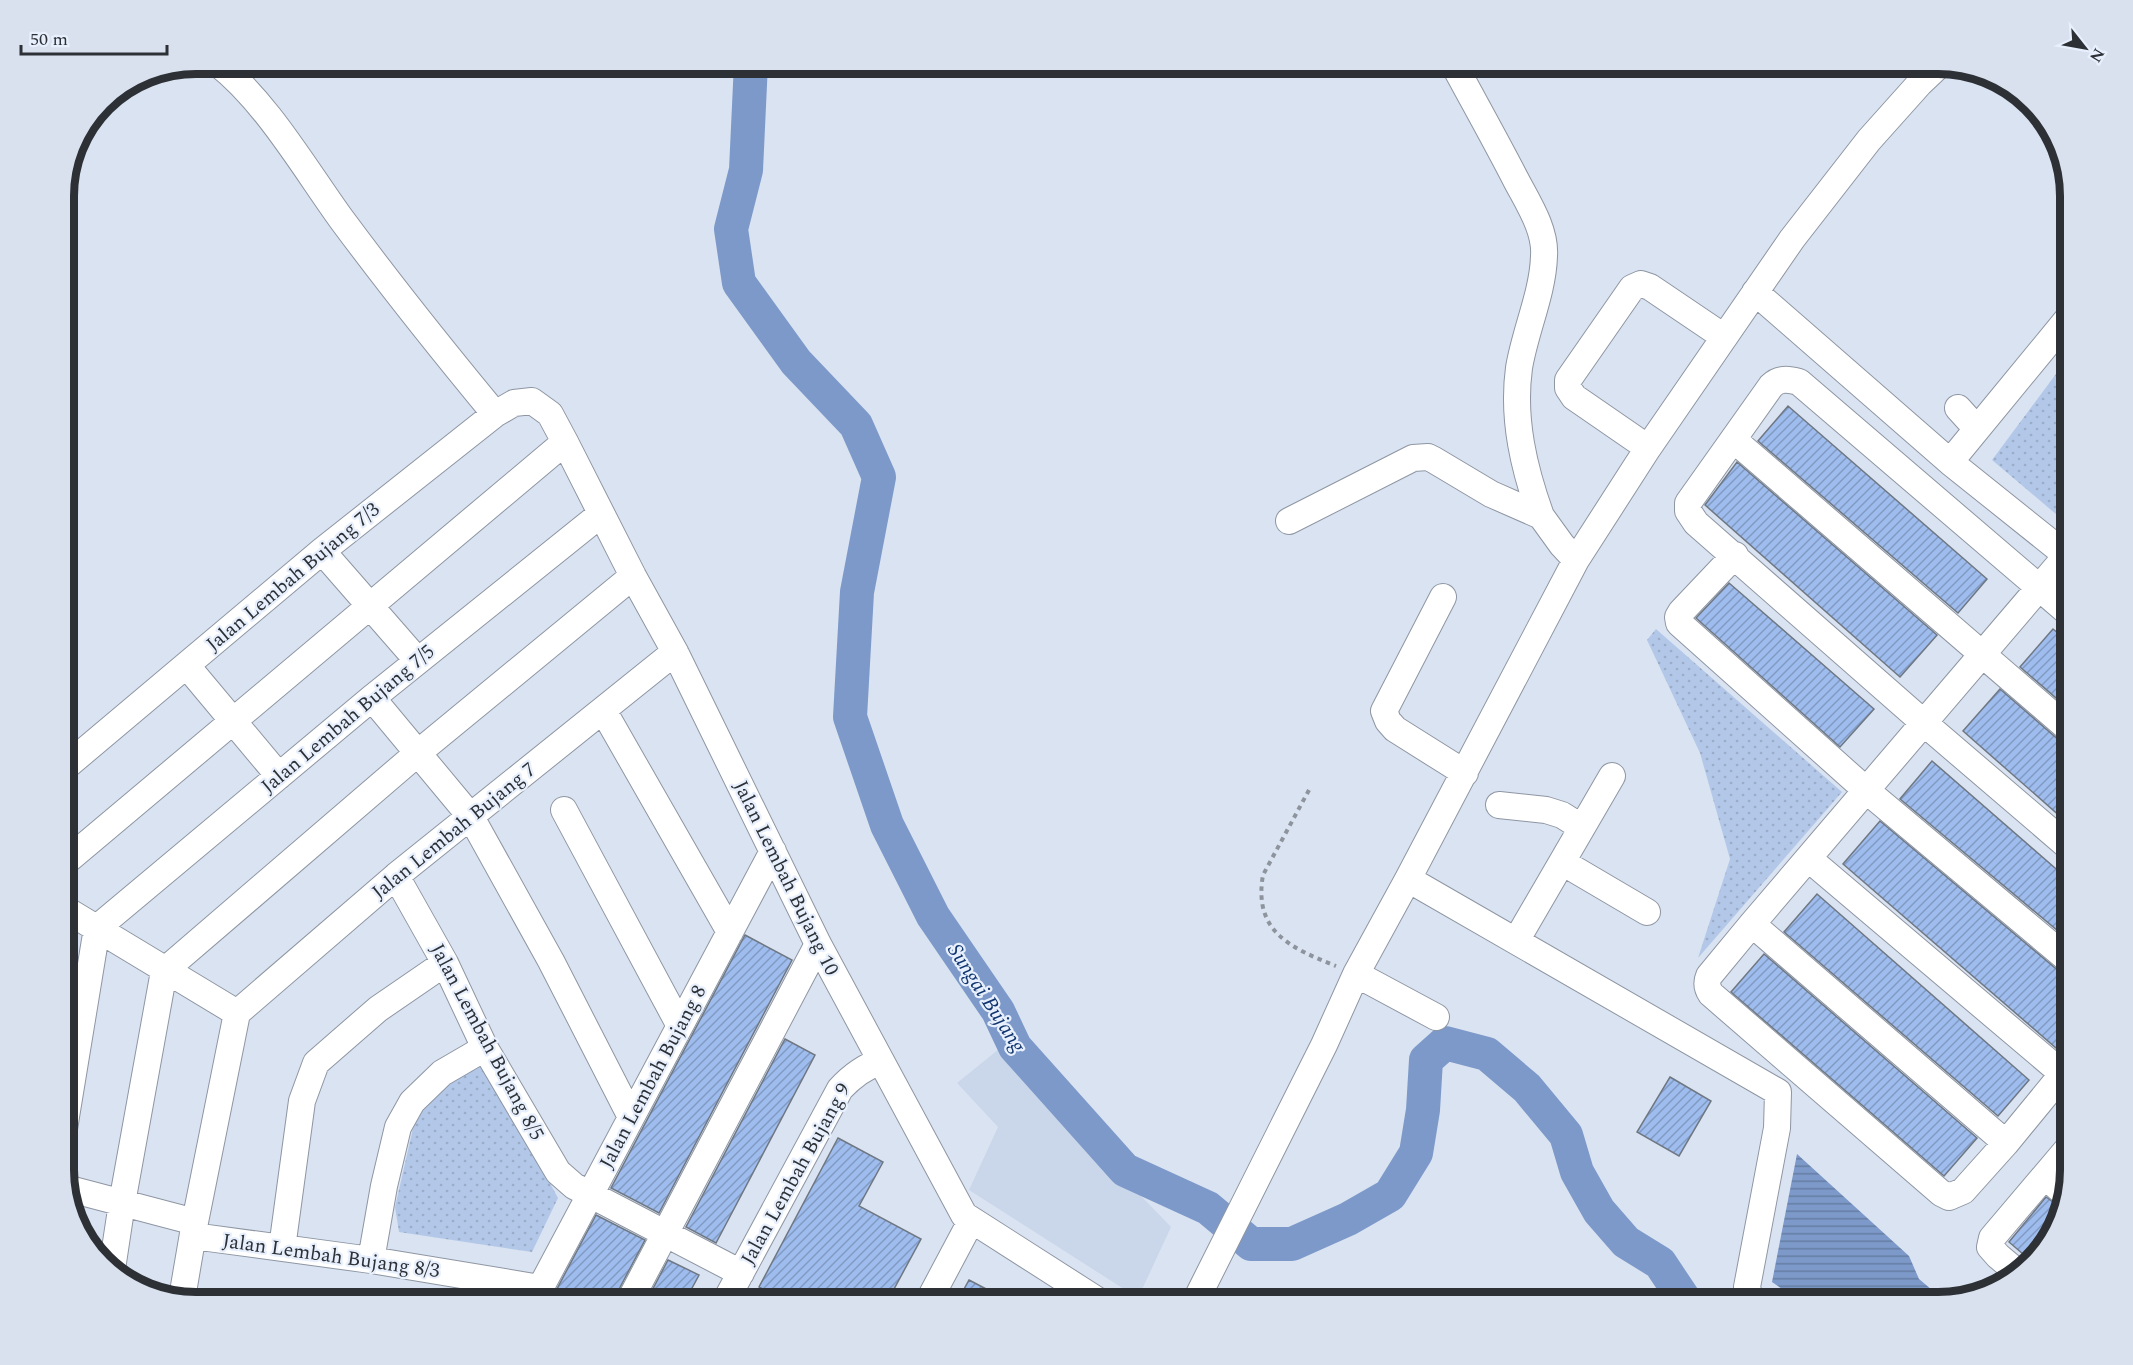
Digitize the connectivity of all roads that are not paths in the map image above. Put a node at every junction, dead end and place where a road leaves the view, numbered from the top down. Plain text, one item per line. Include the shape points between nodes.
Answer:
1 (1459, 73) edge
2 (1931, 73) edge
3 (234, 74) edge
4 (1755, 292) junction
5 (2060, 328) edge
6 (1724, 337) junction
7 (532, 401) joint
8 (1958, 408) dead end
9 (495, 414) junction
10 (1977, 429) junction
11 (1734, 440) junction
12 (565, 442) junction
13 (1648, 448) junction
14 (1950, 462) junction
15 (602, 514) junction
16 (1541, 516) junction
17 (1289, 521) dead end
18 (2060, 549) edge
19 (322, 551) junction
20 (1735, 555) junction
21 (1576, 560) junction
22 (2060, 566) edge
23 (633, 576) junction
24 (2039, 588) junction
25 (1443, 597) dead end
26 (371, 605) junction
27 (2060, 606) edge
28 (675, 652) junction
29 (1982, 654) junction
30 (418, 661) junction
31 (187, 666) junction
32 (372, 698) junction
33 (603, 710) junction
34 (233, 721) junction
35 (2060, 721) edge
36 (1924, 723) junction
37 (419, 752) junction
38 (74, 760) edge
39 (1465, 773) junction
40 (279, 776) junction
41 (1612, 776) dead end
42 (1867, 791) junction
43 (1498, 805) dead end
44 (564, 810) dead end
45 (471, 817) junction
46 (1581, 827) junction
47 (2060, 839) edge
48 (773, 851) junction
49 (74, 855) edge
50 (1809, 860) junction
51 (1562, 862) junction
52 (396, 876) junction
53 (1408, 879) junction
54 (1647, 912) dead end
55 (74, 915) edge
56 (1752, 924) junction
57 (97, 928) junction
58 (730, 932) junction
59 (1516, 940) junction
60 (818, 945) junction
61 (2060, 953) edge
62 (445, 963) junction
63 (164, 971) junction
64 (1356, 974) junction
65 (237, 1013) junction
66 (1436, 1017) dead end
67 (680, 1026) junction
68 (485, 1048) junction
69 (881, 1061) junction
70 (2060, 1067) edge
71 (74, 1068) edge
72 (2060, 1081) edge
73 (632, 1117) junction
74 (2006, 1143) junction
75 (2060, 1170) edge
76 (2054, 1184) edge
77 (76, 1191) edge
78 (591, 1194) junction
79 (122, 1203) junction
80 (971, 1221) junction
81 (194, 1229) junction
82 (666, 1234) junction
83 (282, 1248) junction
84 (113, 1259) edge
85 (371, 1260) junction
86 (2011, 1267) edge
87 (741, 1273) junction
88 (183, 1291) edge
89 (522, 1292) edge
90 (538, 1292) edge
91 (634, 1292) edge
92 (731, 1292) edge
93 (933, 1292) edge
94 (1084, 1292) edge
95 (1200, 1292) edge
96 (1748, 1292) edge

1 - 16 street via 1542,233 1545,256 1519,368 1517,401 1528,480
2 - 4 street via 1837,179
3 - 9 street via 406,306
4 - 6 street
4 - 14 street
5 - 10 street
6 - 13 street
6 - 13 street via 1650,286 1641,284 1632,288 1568,380 1574,397
7 - 9 street, Jalan Lembah Bujang 7/3 via 514,403
7 - 12 street, Jalan Lembah Bujang 10 via 550,414
8 - 10 street
9 - 19 street, Jalan Lembah Bujang 7/3
10 - 14 street
11 - 20 street via 1688,503 1688,511 1696,523
11 - 24 street via 1776,381 1800,382
11 - 29 street
12 - 15 street, Jalan Lembah Bujang 10
12 - 26 street
13 - 21 street
14 - 18 street
15 - 23 street, Jalan Lembah Bujang 10
15 - 30 street, Jalan Lembah Bujang 7/5
16 - 17 street via 1491,494 1434,460 1421,457
16 - 21 street
19 - 26 street
19 - 31 street, Jalan Lembah Bujang 7/3
20 - 36 street
20 - 42 street via 1681,612 1679,623
21 - 39 street
22 - 24 street
23 - 28 street, Jalan Lembah Bujang 10
23 - 37 street
24 - 27 street
24 - 29 street
25 - 39 street via 1384,711 1395,729
26 - 30 street
26 - 34 street
28 - 33 street, Jalan Lembah Bujang 7
28 - 48 street, Jalan Lembah Bujang 10
29 - 35 street
29 - 36 street
30 - 32 street, Jalan Lembah Bujang 7/5
31 - 34 street
31 - 38 street, Jalan Lembah Bujang 7/3
32 - 37 street
32 - 40 street, Jalan Lembah Bujang 7/5
33 - 45 street, Jalan Lembah Bujang 7
33 - 58 street
34 - 40 street
34 - 49 street
36 - 42 street
36 - 47 street
37 - 45 street
37 - 63 street
39 - 53 street
40 - 57 street, Jalan Lembah Bujang 7/5
41 - 46 street
42 - 50 street
42 - 61 street
43 - 46 street via 1546,810
44 - 67 street
45 - 52 street, Jalan Lembah Bujang 7
45 - 73 street via 552,961
46 - 51 street
48 - 58 street, Jalan Lembah Bujang 8
48 - 60 street, Jalan Lembah Bujang 10
50 - 56 street
50 - 70 street
51 - 54 street
51 - 59 street
52 - 62 street, Jalan Lembah Bujang 8/5
52 - 65 street, Jalan Lembah Bujang 7
53 - 59 street
53 - 64 street
55 - 57 street
56 - 74 street
56 - 74 street via 1709,976 1707,988 1711,994 1941,1193 1949,1197 1963,1191
57 - 63 street
57 - 71 street
58 - 67 street, Jalan Lembah Bujang 8
59 - 96 street via 1778,1092 1777,1128
60 - 69 street, Jalan Lembah Bujang 10
60 - 82 street
62 - 68 street, Jalan Lembah Bujang 8/5
62 - 83 street via 378,1009 316,1063 302,1101
63 - 65 street
63 - 79 street
64 - 66 street
64 - 95 street
65 - 81 street
67 - 73 street, Jalan Lembah Bujang 8
68 - 78 street, Jalan Lembah Bujang 8/5 via 558,1172
68 - 85 street via 442,1073 412,1102 398,1127
69 - 80 street, Jalan Lembah Bujang 10 via 959,1206
69 - 87 street, Jalan Lembah Bujang 9 via 866,1066 840,1089
72 - 74 street
73 - 78 street, Jalan Lembah Bujang 8
75 - 76 street
76 - 86 street via 1992,1238 1990,1247
77 - 79 street, Jalan Lembah Bujang 8/3
78 - 82 street, Jalan Lembah Bujang 8/5
78 - 90 street, Jalan Lembah Bujang 8
79 - 81 street, Jalan Lembah Bujang 8/3
79 - 84 street
80 - 93 street
80 - 94 street, Jalan Lembah Bujang 10
81 - 83 street, Jalan Lembah Bujang 8/3
81 - 88 street
82 - 87 street, Jalan Lembah Bujang 8/5
82 - 91 street
83 - 85 street, Jalan Lembah Bujang 8/3
85 - 89 street, Jalan Lembah Bujang 8/3
87 - 92 street, Jalan Lembah Bujang 9

